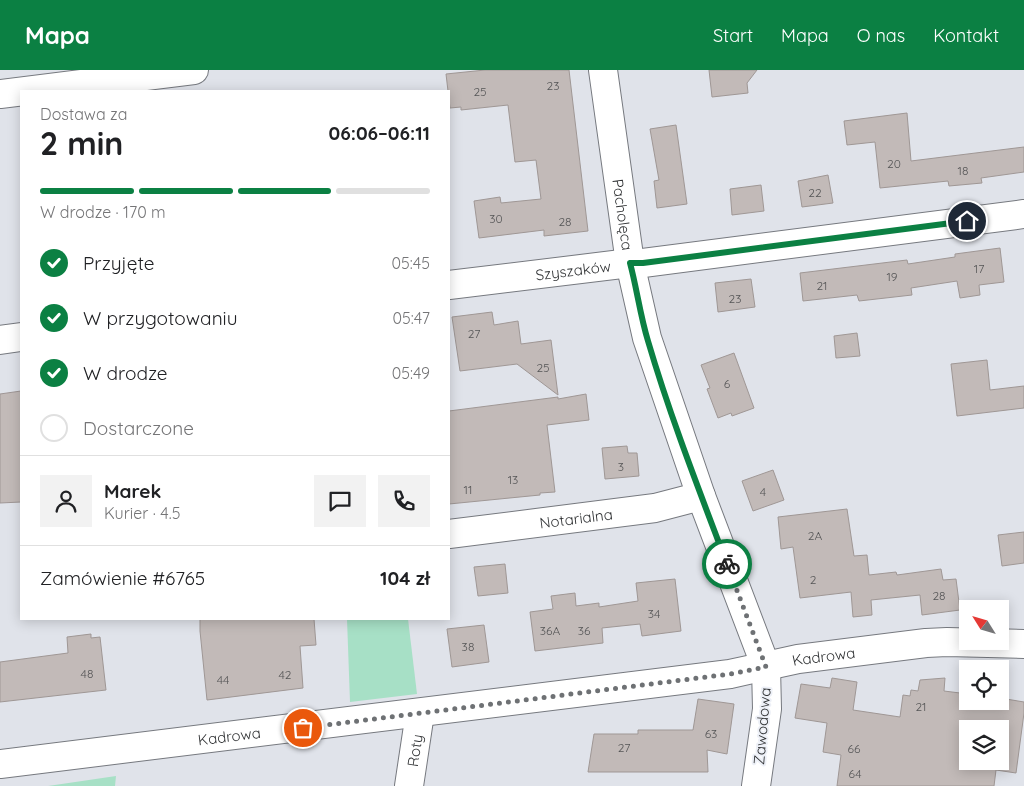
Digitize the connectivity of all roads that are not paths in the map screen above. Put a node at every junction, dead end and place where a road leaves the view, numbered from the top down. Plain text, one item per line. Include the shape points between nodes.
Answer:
1 (194, 70) edge
2 (603, 70) edge
3 (32, 90) edge
4 (20, 92) edge
5 (0, 94) edge
6 (1024, 214) edge
7 (630, 263) junction
8 (450, 285) edge
9 (20, 337) edge
10 (0, 340) edge
11 (701, 496) junction
12 (450, 534) edge
13 (1024, 644) edge
14 (766, 667) junction
15 (420, 714) junction
16 (0, 764) edge
17 (409, 786) edge
18 (756, 786) edge

1 - 3 street
2 - 7 street, Pacholęca
4 - 5 street
6 - 7 street, Szyszaków
7 - 8 street, Szyszaków
7 - 11 street, Pacholęca via 651,353
9 - 10 street
11 - 12 street, Notarialna via 654,508
11 - 14 street, Pacholęca
13 - 14 street, Kadrowa via 926,643 798,659
14 - 15 street, Kadrowa
14 - 18 street, Zawodowa via 767,709
15 - 16 street, Kadrowa
15 - 17 street, Roty

